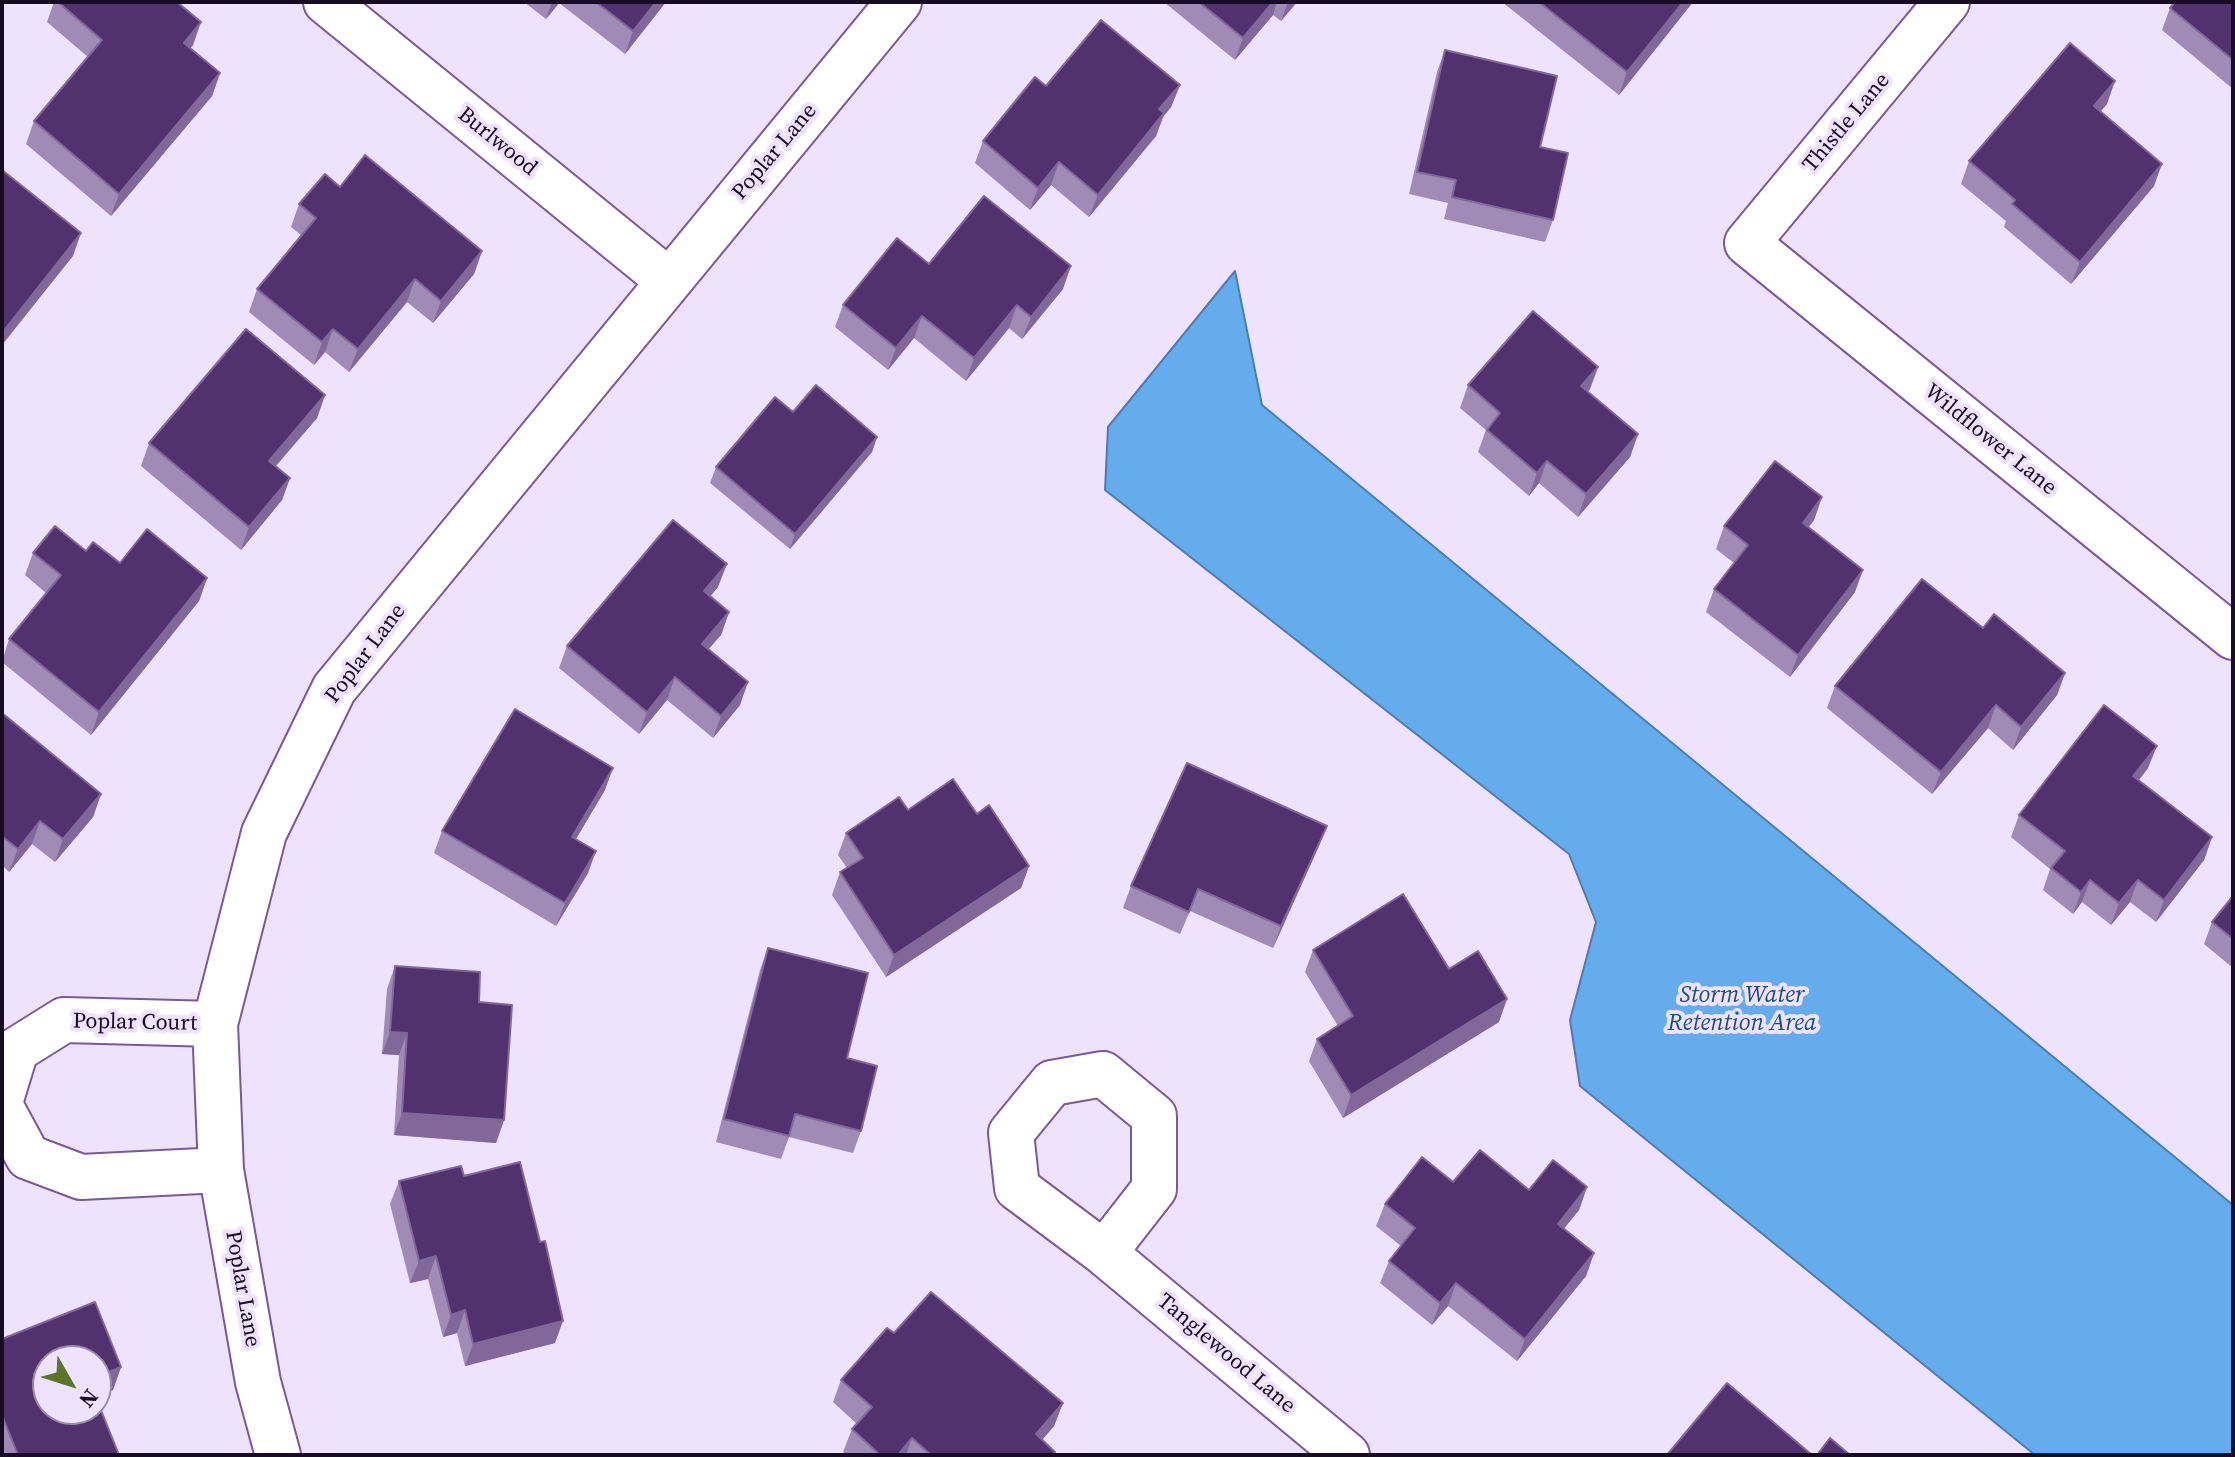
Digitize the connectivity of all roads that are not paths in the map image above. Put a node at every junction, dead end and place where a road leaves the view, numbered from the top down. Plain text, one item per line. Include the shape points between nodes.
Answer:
1 (326, 2) edge
2 (899, 2) edge
3 (1947, 2) edge
4 (1747, 243) joint
5 (669, 281) junction
6 (2233, 637) edge
7 (215, 1024) junction
8 (2, 1096) edge
9 (2, 1109) edge
10 (221, 1170) junction
11 (1104, 1253) dead end
12 (278, 1455) edge
13 (1347, 1455) edge

1 - 5 street, Burlwood
2 - 5 street, Poplar Lane
3 - 4 street, Thistle Lane
4 - 6 street, Wildflower Lane
5 - 7 street, Poplar Lane via 334,689 264,833
7 - 8 street, Poplar Court via 64,1020 16,1050
7 - 10 street, Poplar Lane
9 - 10 street via 28,1157 81,1177
10 - 12 street, Poplar Lane via 258,1382
11 - 13 street, Tanglewood Lane

